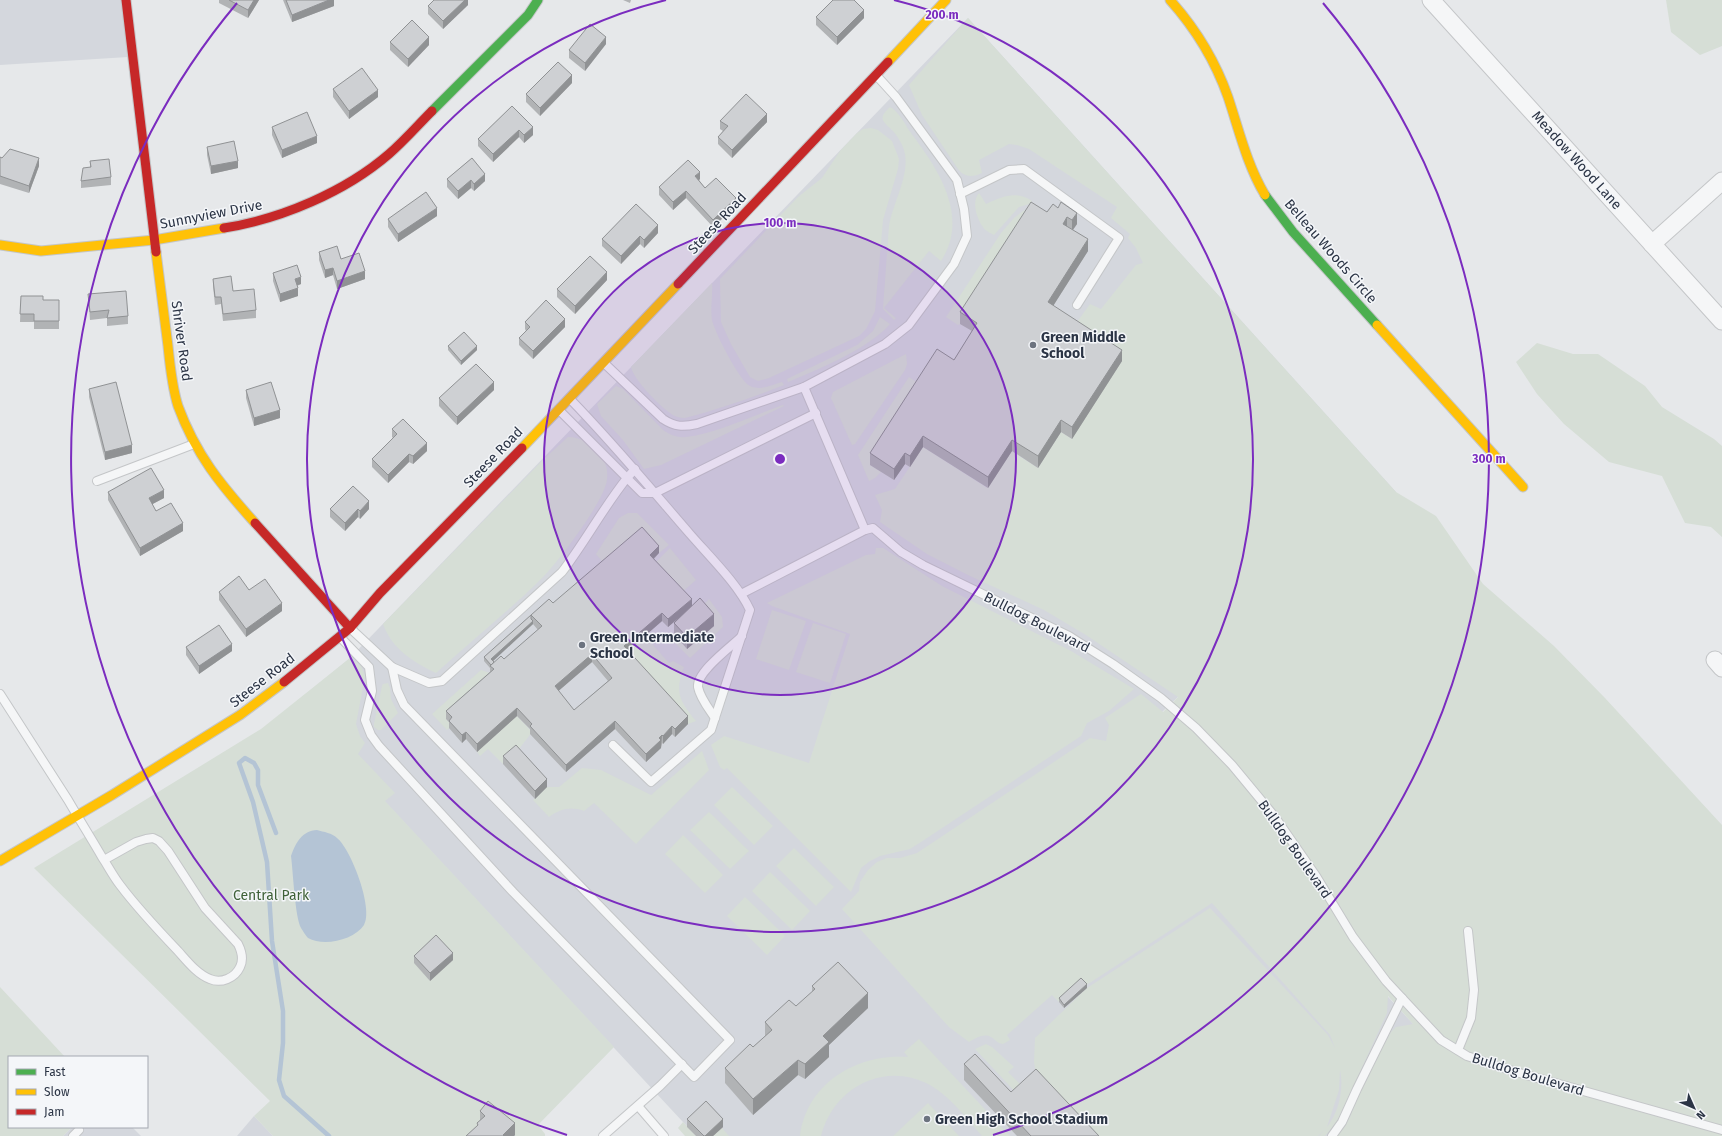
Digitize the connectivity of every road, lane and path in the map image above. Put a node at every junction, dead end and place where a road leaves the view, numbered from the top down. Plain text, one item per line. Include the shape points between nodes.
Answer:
1 (126, 0) edge
2 (538, 0) edge
3 (946, 0) edge
4 (1170, 0) edge
5 (1431, 0) edge
6 (876, 75) junction
7 (1722, 181) edge
8 (960, 194) junction
9 (154, 240) junction
10 (1652, 244) junction
11 (0, 245) edge
12 (1077, 305) dead end
13 (1722, 321) edge
14 (604, 363) junction
15 (804, 387) junction
16 (570, 399) junction
17 (559, 410) junction
18 (816, 413) junction
19 (195, 444) junction
20 (635, 469) junction
21 (627, 478) junction
22 (97, 481) dead end
23 (1524, 487) dead end
24 (655, 493) junction
25 (869, 529) junction
26 (741, 594) junction
27 (350, 628) junction
28 (743, 635) junction
29 (340, 636) junction
30 (392, 667) junction
31 (0, 694) edge
32 (715, 718) junction
33 (612, 745) dead end
34 (77, 816) junction
35 (104, 860) junction
36 (0, 861) edge
37 (1468, 931) dead end
38 (1402, 998) junction
39 (1458, 1050) junction
40 (682, 1064) junction
41 (638, 1106) junction
42 (79, 1130) dead end
43 (1722, 1130) edge
44 (73, 1136) edge
45 (603, 1136) edge
46 (664, 1136) edge
47 (1332, 1136) edge

1 - 9 street, Shriver Road
2 - 9 street, Sunnyview Drive via 528,15 389,154 356,179 308,204 276,215 237,226
3 - 6 street, Steese Road
4 - 23 street, Belleau Woods Circle via 1196,31 1216,65 1254,172 1274,210
5 - 10 street, Meadow Wood Lane
6 - 8 lane via 896,97 957,180
6 - 14 street, Steese Road
7 - 10 street
8 - 12 lane via 1009,170 1024,169 1119,238
8 - 15 lane via 967,236 954,264 909,325 884,344
9 - 11 street, Sunnyview Drive via 41,252
9 - 19 street, Shriver Road via 171,371 178,405
10 - 13 street, Meadow Wood Lane
14 - 15 lane via 663,419 683,427
14 - 16 street, Steese Road
15 - 18 lane
16 - 17 street, Steese Road
16 - 20 lane
17 - 21 lane
17 - 27 street, Steese Road via 380,593
18 - 24 lane
18 - 25 lane
19 - 22 lane
19 - 27 street, Shriver Road via 224,489
20 - 21 lane
20 - 24 lane
21 - 24 lane via 642,493
21 - 30 lane via 562,572 442,681 429,683
24 - 26 lane
25 - 26 lane
25 - 38 lane, Bulldog Boulevard via 923,565 1069,636 1161,698 1196,728 1232,765 1275,817 1316,876 1353,937
26 - 28 lane via 750,610
27 - 29 street, Steese Road
27 - 30 lane
28 - 32 lane
28 - 32 lane via 706,670 698,682 700,694
29 - 34 street, Steese Road via 278,688 240,715
29 - 40 lane via 368,667 372,691 365,720 379,746 513,892
30 - 40 lane via 397,690 404,705 730,1040 694,1077
31 - 34 lane
32 - 33 lane via 710,730 651,782
34 - 35 lane
34 - 36 street, Steese Road
35 - 35 lane via 119,884 147,918 201,973 218,982 235,975 242,960 238,944 205,908 160,841 153,838 141,840
37 - 39 lane via 1474,990 1471,1018
38 - 39 lane, Bulldog Boulevard via 1441,1040
38 - 47 lane via 1342,1122
39 - 43 lane, Bulldog Boulevard via 1468,1056 1516,1072
40 - 41 lane
41 - 45 lane
41 - 46 lane
42 - 44 lane

